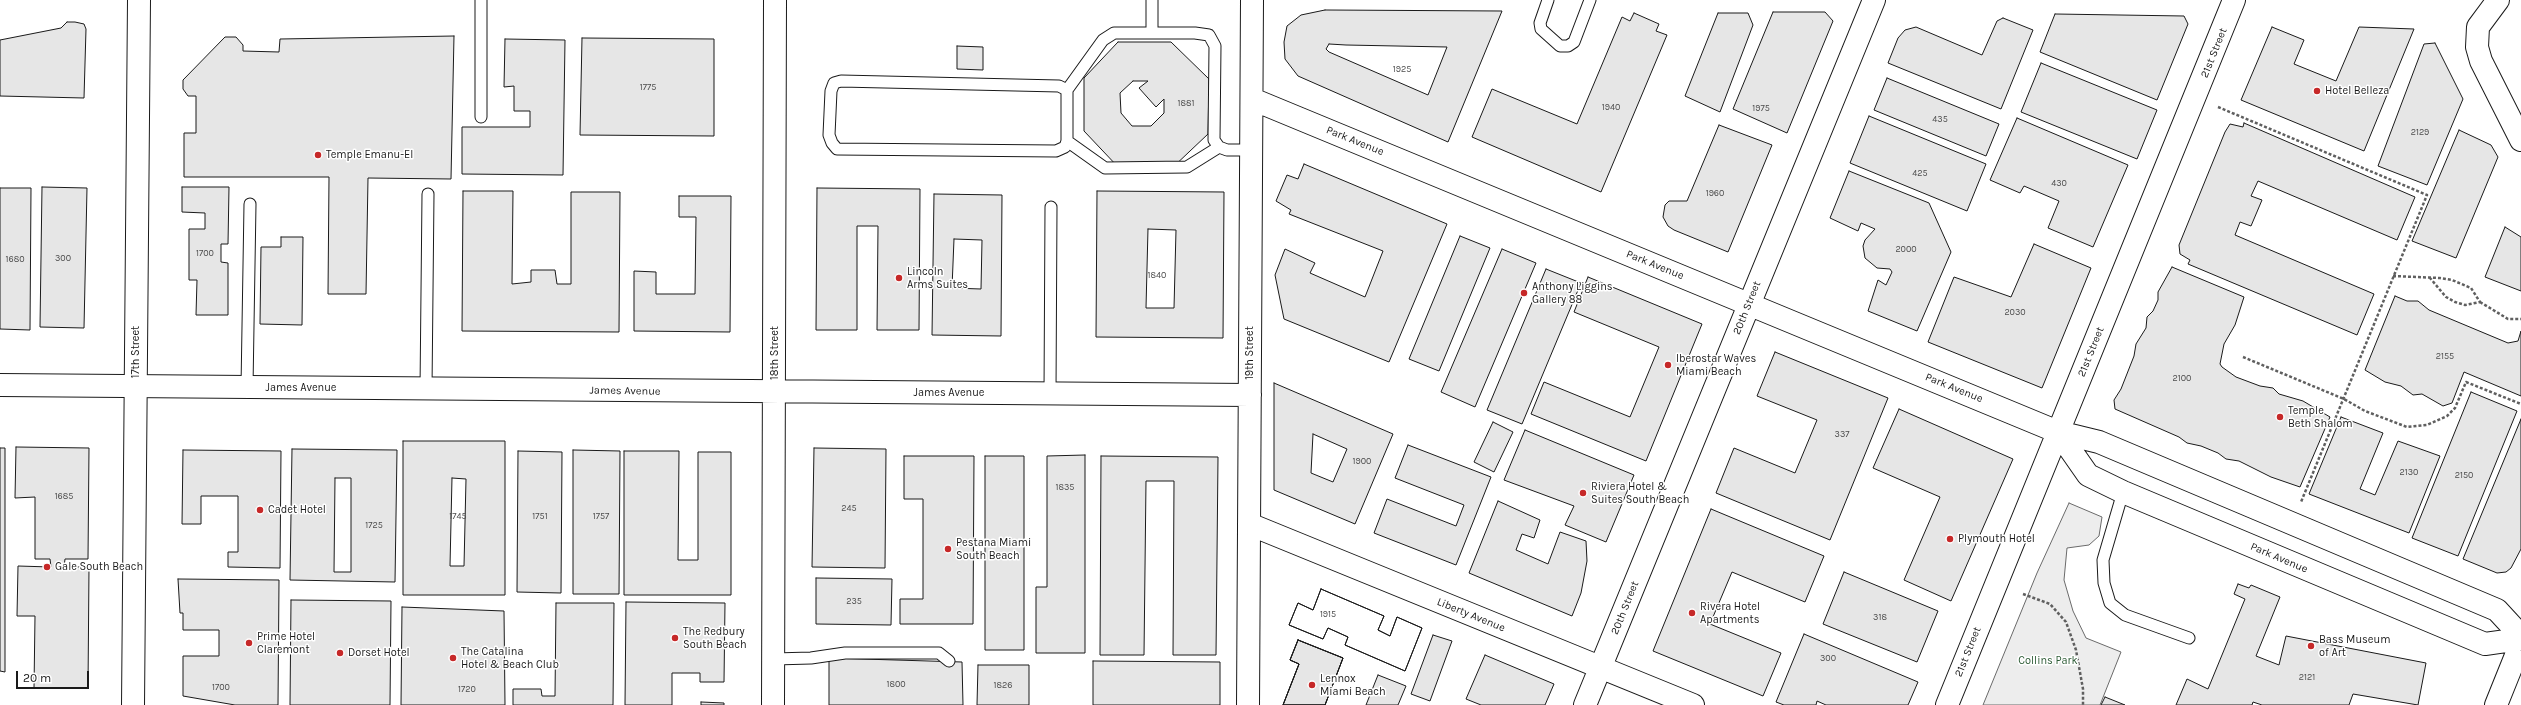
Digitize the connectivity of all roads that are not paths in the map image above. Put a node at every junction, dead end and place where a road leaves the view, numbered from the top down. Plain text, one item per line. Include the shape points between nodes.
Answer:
1 (139, 0) edge
2 (481, 0) edge
3 (775, 0) edge
4 (1152, 0) edge
5 (1252, 0) edge
6 (1548, 0) edge
7 (1590, 0) edge
8 (1874, 0) edge
9 (2234, 0) edge
10 (2498, 0) edge
11 (1152, 32) junction
12 (1067, 90) junction
13 (1252, 99) junction
14 (481, 117) dead end
15 (2521, 140) edge
16 (1067, 141) junction
17 (1218, 147) junction
18 (1251, 150) junction
19 (428, 194) dead end
20 (250, 204) dead end
21 (1051, 208) dead end
22 (1749, 304) junction
23 (0, 385) edge
24 (136, 387) junction
25 (246, 387) junction
26 (426, 389) junction
27 (775, 392) junction
28 (1050, 393) junction
29 (1250, 395) junction
30 (2058, 432) junction
31 (2123, 492) junction
32 (1249, 524) junction
33 (2189, 638) dead end
34 (2521, 638) edge
35 (2521, 643) edge
36 (774, 659) junction
37 (949, 661) dead end
38 (1600, 668) junction
39 (133, 705) edge
40 (773, 705) edge
41 (1248, 705) edge
42 (1585, 705) edge
43 (1693, 705) edge
44 (1947, 705) edge
45 (2496, 705) edge

1 - 24 street, 17th Street
2 - 14 lane
3 - 27 street, 18th Street
4 - 11 lane
5 - 13 street, 19th Street
6 - 7 lane via 1540,23 1541,29 1560,46 1568,46 1574,42
8 - 22 street, 20th Street
9 - 30 street, 21st Street
10 - 15 street via 2478,27 2477,47 2481,61
11 - 12 lane via 1126,31 1114,33 1103,40
11 - 17 lane via 1209,35 1215,46 1214,140
12 - 16 lane
12 - 16 lane via 1059,86 841,81 834,83 831,91 829,135 837,148 1056,151 1065,146
13 - 18 street, 19th Street
13 - 22 street, Park Avenue
16 - 17 lane via 1105,168 1187,167
17 - 18 lane via 1227,150
18 - 29 street, 19th Street
19 - 26 lane
20 - 25 lane
21 - 28 lane
22 - 30 street, Park Avenue
22 - 38 street, 20th Street
23 - 24 street, James Avenue
24 - 25 street, James Avenue
24 - 39 street, 17th Street
25 - 26 street, James Avenue
26 - 27 street, James Avenue
27 - 28 street, James Avenue
27 - 36 street, 18th Street
28 - 29 street, James Avenue
29 - 32 street, 19th Street
30 - 31 street, Park Avenue via 2088,475
30 - 34 street, Park Avenue via 2099,442 2497,610
30 - 44 street, 21st Street
31 - 33 lane via 2103,560 2104,583 2110,603 2125,615
31 - 34 street, Park Avenue via 2484,644
32 - 38 street, Liberty Avenue
32 - 41 street, 19th Street
35 - 45 street
36 - 37 lane via 811,658 845,653 939,653
36 - 40 street, 18th Street
38 - 42 street, 20th Street
38 - 43 street, Liberty Avenue

